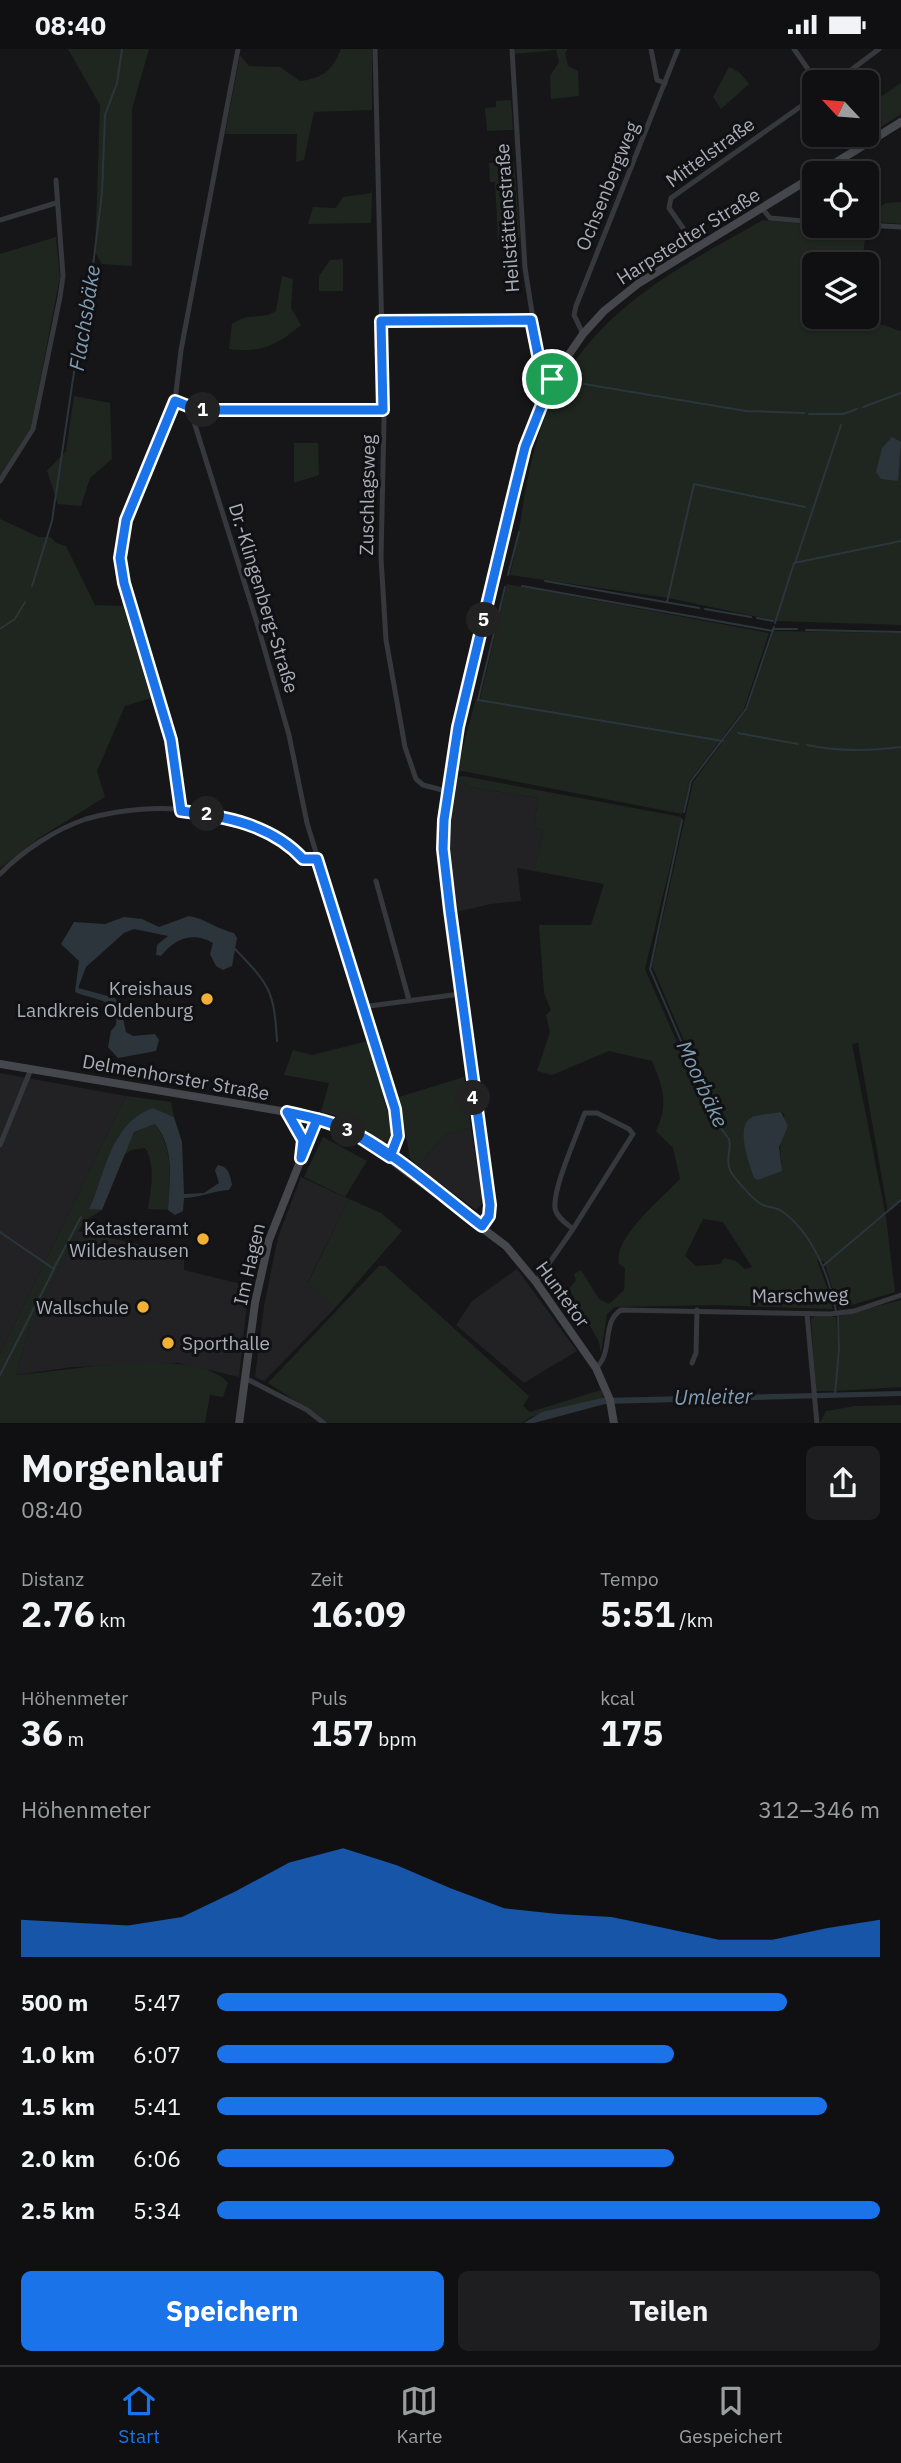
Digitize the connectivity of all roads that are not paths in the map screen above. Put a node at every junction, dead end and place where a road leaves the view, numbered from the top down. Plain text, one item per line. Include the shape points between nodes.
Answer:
1 (238, 49) edge
2 (375, 49) edge
3 (512, 49) edge
4 (651, 49) edge
5 (678, 49) edge
6 (794, 49) edge
7 (879, 49) edge
8 (809, 70) edge
9 (851, 70) edge
10 (665, 83) junction
11 (802, 105) edge
12 (901, 122) edge
13 (838, 161) edge
14 (55, 180) dead end
15 (802, 183) edge
16 (56, 203) junction
17 (762, 208) junction
18 (0, 220) edge
19 (802, 221) edge
20 (879, 226) edge
21 (901, 227) edge
22 (697, 248) junction
23 (531, 320) junction
24 (381, 321) junction
25 (583, 334) junction
26 (552, 379) junction
27 (175, 401) junction
28 (190, 409) junction
29 (383, 410) junction
30 (0, 481) edge
31 (446, 791) junction
32 (181, 811) junction
33 (317, 859) junction
34 (0, 874) edge
35 (376, 881) dead end
36 (460, 994) junction
37 (409, 1000) junction
38 (362, 1007) junction
39 (0, 1064) edge
40 (31, 1069) junction
41 (576, 1110) dead end
42 (287, 1112) junction
43 (585, 1113) junction
44 (317, 1119) junction
45 (0, 1145) edge
46 (390, 1157) junction
47 (301, 1158) junction
48 (482, 1226) junction
49 (573, 1229) junction
50 (536, 1282) junction
51 (901, 1295) edge
52 (697, 1310) junction
53 (807, 1314) junction
54 (692, 1363) dead end
55 (596, 1368) junction
56 (245, 1378) junction
57 (239, 1423) edge
58 (325, 1423) edge
59 (614, 1423) edge
60 (817, 1423) edge

1 - 27 street
2 - 24 street, Zuschlagsweg
3 - 23 street, Heilstättenstraße
4 - 10 street via 657,80
5 - 10 street, Ochsenbergweg
6 - 8 street
7 - 9 street
10 - 25 street, Ochsenbergweg via 576,306
11 - 22 street, Mittelstraße via 671,198 669,208
12 - 13 main road
14 - 16 street
15 - 17 main road, Harpstedter Straße
16 - 18 street
16 - 30 street via 63,276 33,429
17 - 19 street via 769,218
17 - 22 main road, Harpstedter Straße
20 - 21 street
22 - 25 main road, Harpstedter Straße via 619,298
23 - 24 street
23 - 26 street, Heilstättenstraße via 541,370
24 - 29 street, Zuschlagsweg
25 - 26 main road, Harpstedter Straße
26 - 31 main road, Harpstedter Straße via 525,447
27 - 28 street
27 - 32 street via 126,520 120,558 171,740
28 - 29 street
28 - 33 street, Dr.-Klingenberg-Straße via 289,735
29 - 31 street, Zuschlagsweg via 381,558 386,640 398,718 416,779
31 - 36 main road, Harpstedter Straße via 443,849
32 - 33 street via 247,824 275,836 303,859
32 - 34 street via 147,809 85,820 42,842
33 - 38 street, Dr.-Klingenberg-Straße
35 - 37 street
36 - 37 street
36 - 48 main road, Harpstedter Straße via 490,1205
37 - 38 street
38 - 46 street, Dr.-Klingenberg-Straße via 395,1109 398,1136
39 - 40 main road, Delmenhorster Straße
40 - 42 main road, Delmenhorster Straße
40 - 45 street
41 - 43 street
42 - 44 main road, Delmenhorster Straße
42 - 47 main road via 303,1140
43 - 49 street via 555,1208
43 - 49 street via 597,1113 633,1134
44 - 46 main road, Delmenhorster Straße via 347,1129
44 - 47 main road, Im Hagen
46 - 48 main road, Delmenhorster Straße
47 - 56 main road, Im Hagen via 269,1240
48 - 50 main road, Huntetor
49 - 50 street
50 - 55 main road, Huntetor
51 - 53 street, Marschweg via 841,1313
52 - 53 street, Marschweg
52 - 54 street
52 - 55 street, Marschweg via 621,1310 611,1322 605,1360
53 - 60 street
55 - 59 main road, Huntetor via 607,1390
56 - 57 main road, Im Hagen
56 - 58 street

